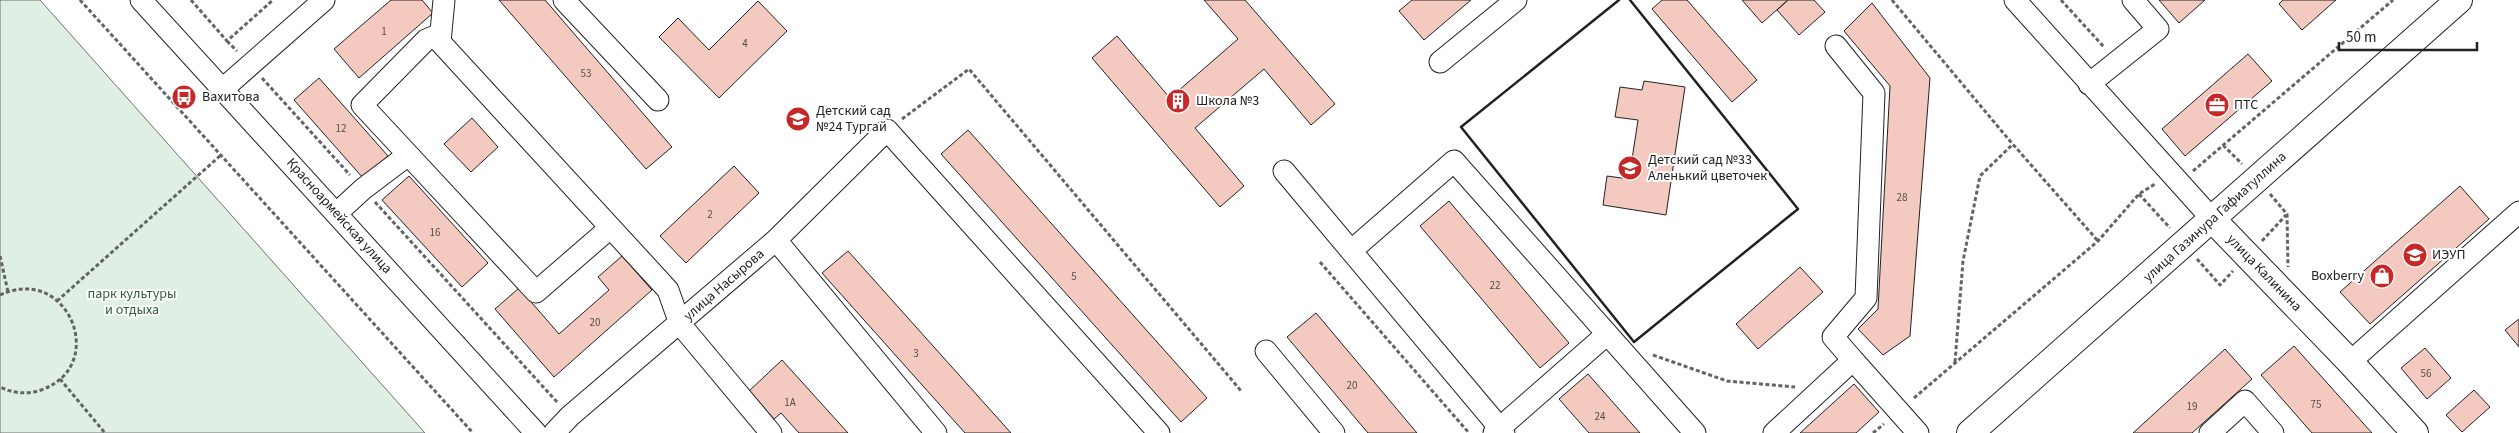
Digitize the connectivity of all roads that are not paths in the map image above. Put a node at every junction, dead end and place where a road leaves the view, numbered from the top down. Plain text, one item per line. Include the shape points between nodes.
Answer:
1 (141, 0) edge
2 (324, 0) edge
3 (444, 0) edge
4 (564, 0) edge
5 (1516, 0) edge
6 (2015, 0) edge
7 (2133, 0) edge
8 (2459, 0) edge
9 (440, 34) junction
10 (1836, 46) dead end
11 (1440, 62) dead end
12 (2089, 84) junction
13 (224, 88) junction
14 (658, 100) dead end
15 (408, 155) junction
16 (1284, 171) dead end
17 (2519, 212) edge
18 (337, 214) junction
19 (2213, 220) junction
20 (610, 228) junction
21 (776, 240) junction
22 (1351, 251) junction
23 (680, 324) junction
24 (1611, 338) junction
25 (1266, 351) dead end
26 (1853, 360) junction
27 (2350, 362) junction
28 (1499, 431) edge
29 (536, 433) edge
30 (554, 433) edge
31 (772, 433) edge
32 (936, 433) edge
33 (1159, 433) edge
34 (1334, 433) edge
35 (1695, 433) edge
36 (1774, 433) edge
37 (1918, 433) edge
38 (1970, 433) edge
39 (2210, 433) edge
40 (2273, 433) edge
41 (2415, 433) edge

1 - 13 street, Красноармейская улица
2 - 13 street
3 - 9 street
4 - 14 street
5 - 11 street
6 - 12 street, улица Калинина
7 - 12 street via 2158,30
8 - 19 main road, улица Газинура Гафиатуллина
9 - 15 street via 426,40 362,105
9 - 20 street via 440,42
10 - 26 street via 1874,92 1866,298 1833,337
12 - 19 street, улица Калинина
13 - 18 street, Красноармейская улица
15 - 18 street via 363,189
15 - 20 street via 536,292
16 - 22 street
17 - 27 street
18 - 29 street, Красноармейская улица
19 - 27 main road, улица Калинина
19 - 38 main road, улица Газинура Гафиатуллина
20 - 23 street via 668,290
21 - 23 street, улица Насырова
21 - 32 street
21 - 33 street, улица Насырова via 887,130
22 - 24 street via 1454,161
22 - 28 street
23 - 30 street, улица Насырова
23 - 31 street
24 - 28 street
24 - 35 street
25 - 34 street
26 - 36 street
26 - 37 street
27 - 41 main road, улица Калинина
39 - 40 street via 2245,401

